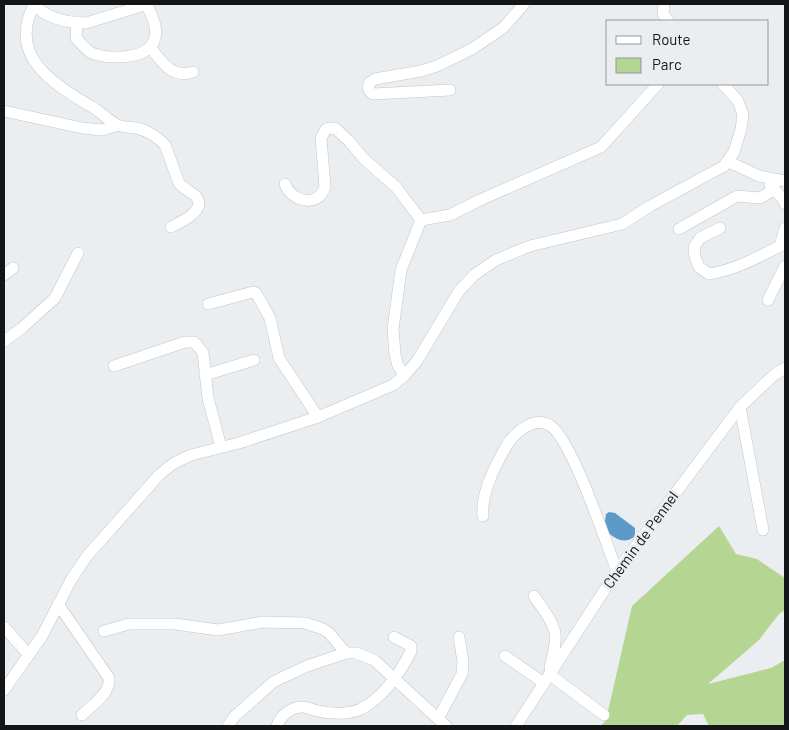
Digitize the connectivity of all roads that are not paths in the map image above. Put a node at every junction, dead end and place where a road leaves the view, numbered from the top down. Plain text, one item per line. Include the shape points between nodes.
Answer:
1 (33, 4) edge
2 (147, 4) edge
3 (524, 4) edge
4 (664, 4) edge
5 (667, 20) edge
6 (77, 23) junction
7 (150, 47) junction
8 (193, 72) dead end
9 (657, 85) edge
10 (724, 85) edge
11 (450, 90) dead end
12 (4, 111) edge
13 (118, 125) junction
14 (729, 162) junction
15 (759, 176) junction
16 (785, 180) edge
17 (285, 184) dead end
18 (775, 189) junction
19 (785, 204) edge
20 (422, 220) junction
21 (171, 227) dead end
22 (679, 228) dead end
23 (720, 228) dead end
24 (785, 228) edge
25 (78, 252) dead end
26 (785, 266) edge
27 (768, 300) dead end
28 (208, 304) dead end
29 (4, 341) edge
30 (254, 360) dead end
31 (114, 366) dead end
32 (785, 368) edge
33 (204, 375) junction
34 (405, 375) junction
35 (740, 407) junction
36 (318, 417) junction
37 (221, 447) junction
38 (483, 516) dead end
39 (763, 530) dead end
40 (617, 571) junction
41 (534, 596) dead end
42 (58, 604) junction
43 (4, 627) edge
44 (104, 631) dead end
45 (394, 637) dead end
46 (459, 637) dead end
47 (346, 653) junction
48 (29, 655) junction
49 (505, 656) dead end
50 (395, 678) junction
51 (547, 678) junction
52 (4, 690) edge
53 (82, 715) dead end
54 (604, 715) dead end
55 (442, 723) edge
56 (228, 726) edge
57 (277, 726) edge
58 (516, 726) edge

1 - 6 street via 50,17
1 - 13 street via 26,32 36,64 55,84
2 - 6 street via 93,22
2 - 7 street via 155,30
3 - 11 street via 503,28 472,49 437,66 368,83 369,92 373,94
4 - 5 street via 663,14
6 - 7 street via 76,38 89,51 104,58 125,57
7 - 8 street via 178,74
9 - 20 street via 600,147 450,215
10 - 14 street via 738,101 743,115 738,141
12 - 13 street via 82,128 102,130
13 - 21 street via 143,130 161,140 179,183 198,198 198,206 190,217
14 - 15 street
14 - 34 street via 622,224 530,246 485,267 459,291
15 - 16 street
15 - 18 street
17 - 20 street via 290,193 300,200 307,202 321,195 325,188 322,138 326,130 336,129 396,188
18 - 19 street
18 - 22 street via 760,198 738,196
20 - 34 street via 401,270 393,329 398,366
23 - 24 street via 700,238 694,247 699,267 709,274 752,260 780,246
25 - 29 street via 55,298
26 - 27 street
28 - 36 street via 256,293 270,318 279,358
30 - 33 street
31 - 33 street via 190,342 201,349
32 - 35 street, Chemin de Pennel
33 - 37 street
34 - 36 street via 393,385
35 - 39 street
35 - 40 street, Chemin de Pennel
36 - 37 street
37 - 42 street via 191,455 160,474 87,556
38 - 40 street via 483,502 495,467 510,439 529,425 548,424 556,430 575,465
40 - 51 street, Chemin de Pennel
41 - 51 street via 554,625 556,635
42 - 48 street
42 - 53 street via 109,678 107,690
43 - 48 street
44 - 47 street via 129,624 175,624 218,630 263,622 296,622 323,629
45 - 50 street via 411,646
46 - 55 street via 462,674
47 - 50 street via 374,660
47 - 56 street via 272,682
48 - 52 street
49 - 51 street
50 - 55 street
50 - 57 street via 360,709 328,713 301,707 284,715
51 - 54 street
51 - 58 street, Chemin de Pennel

